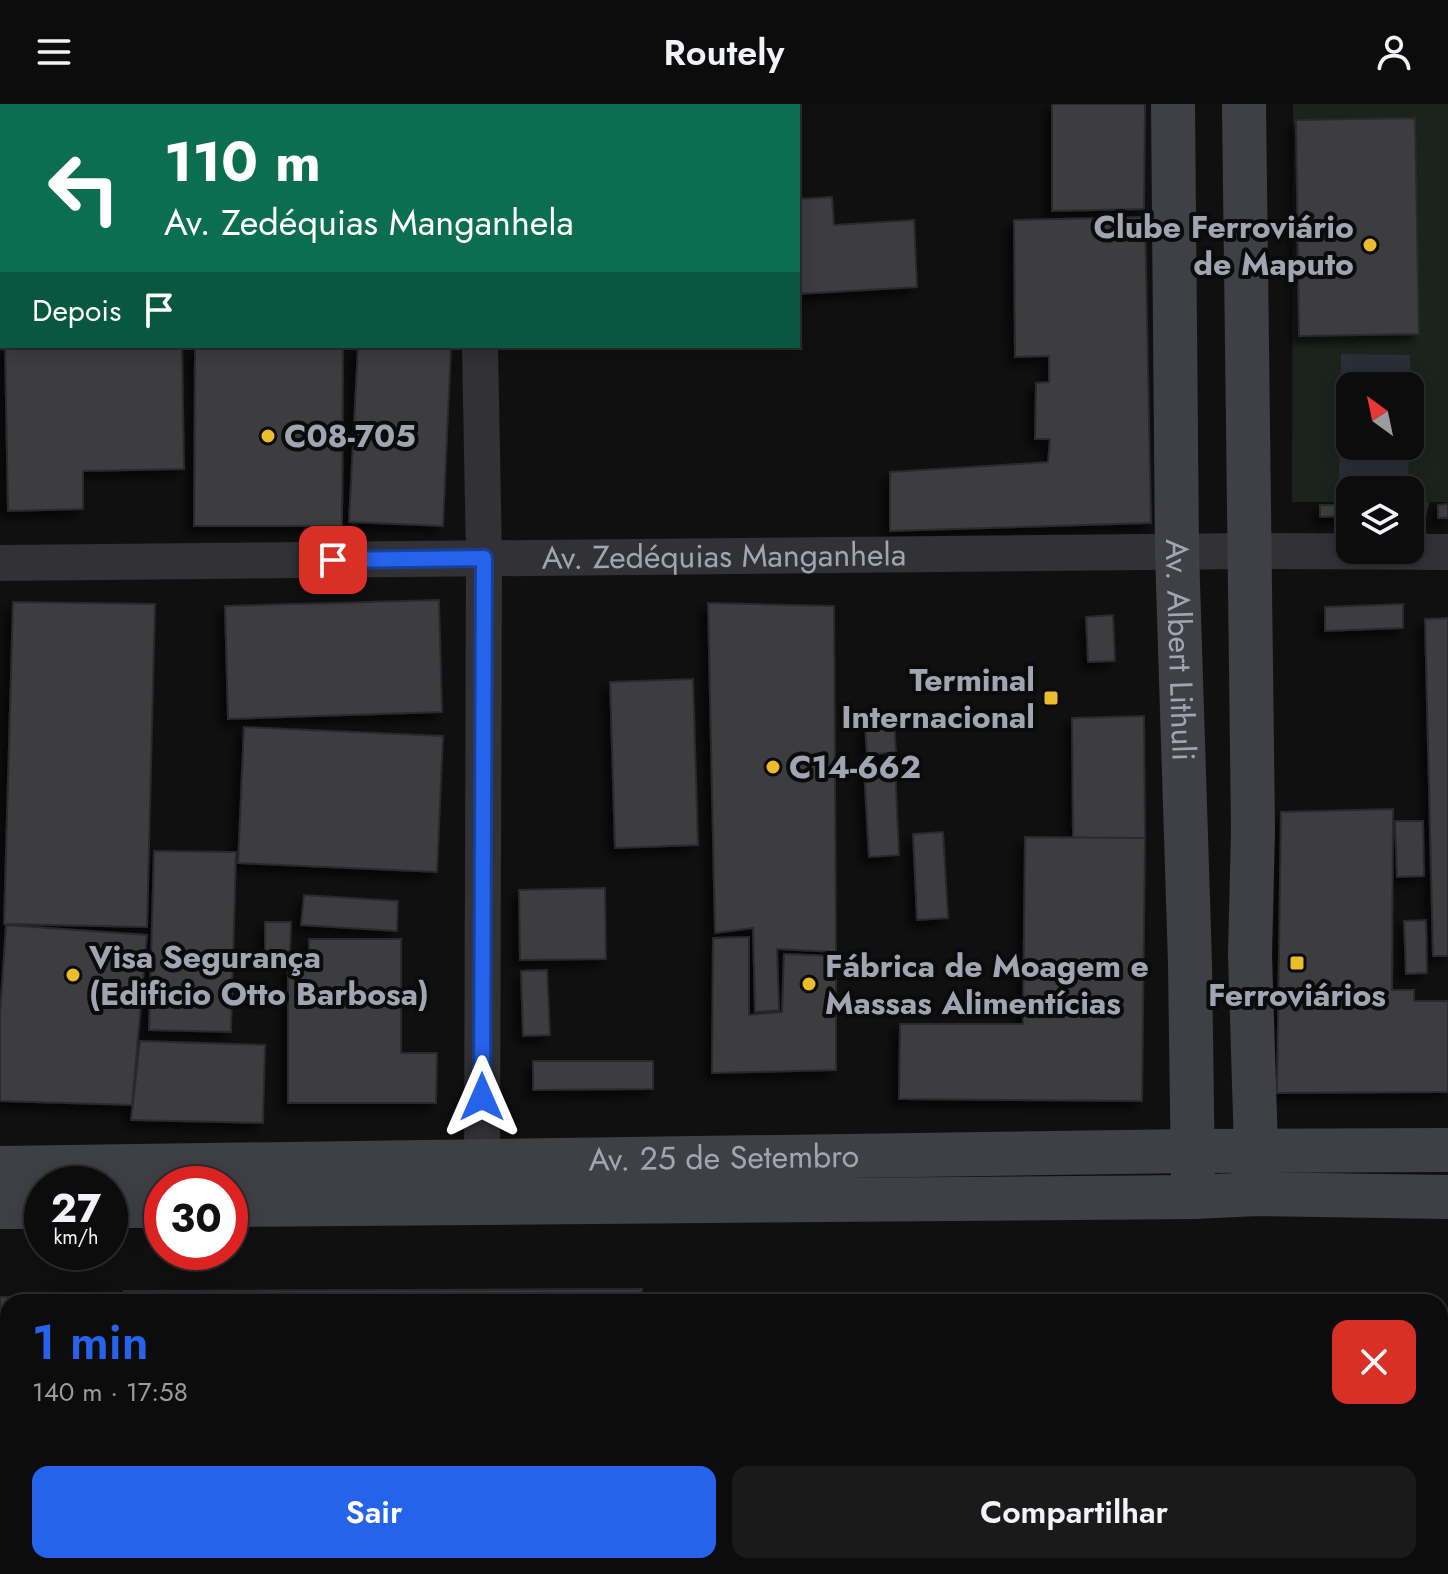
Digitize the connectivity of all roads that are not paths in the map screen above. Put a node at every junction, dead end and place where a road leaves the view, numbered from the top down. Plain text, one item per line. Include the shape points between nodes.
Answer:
1 (1173, 104) edge
2 (1244, 104) edge
3 (480, 348) edge
4 (1251, 551) junction
5 (1177, 552) junction
6 (1448, 552) edge
7 (484, 558) junction
8 (0, 563) edge
9 (1257, 1150) junction
10 (1448, 1150) edge
11 (1192, 1151) junction
12 (482, 1160) junction
13 (0, 1168) edge
14 (1257, 1194) junction
15 (1194, 1197) junction
16 (1448, 1197) edge
17 (248, 1205) edge
18 (0, 1207) edge
19 (24, 1207) edge

1 - 5 main road, Av. Albert Lithuli
2 - 4 main road
3 - 7 street
4 - 5 street, Av. Zedéquias Manganhela
4 - 6 street, Av. Zedéquias Manganhela
4 - 9 main road via 1250,955
5 - 7 street, Av. Zedéquias Manganhela
5 - 11 main road, Av. Albert Lithuli
7 - 8 street, Av. Zedéquias Manganhela
7 - 12 street
9 - 10 main road, Av. 25 de Setembro
9 - 11 main road, Av. 25 de Setembro
9 - 14 main road
11 - 12 main road, Av. 25 de Setembro
11 - 15 main road, Av. Albert Lithuli
12 - 13 main road, Av. 25 de Setembro
14 - 15 main road, Av. 25 de Setembro
14 - 16 main road, Av. 25 de Setembro
15 - 17 main road, Av. 25 de Setembro
18 - 19 main road

